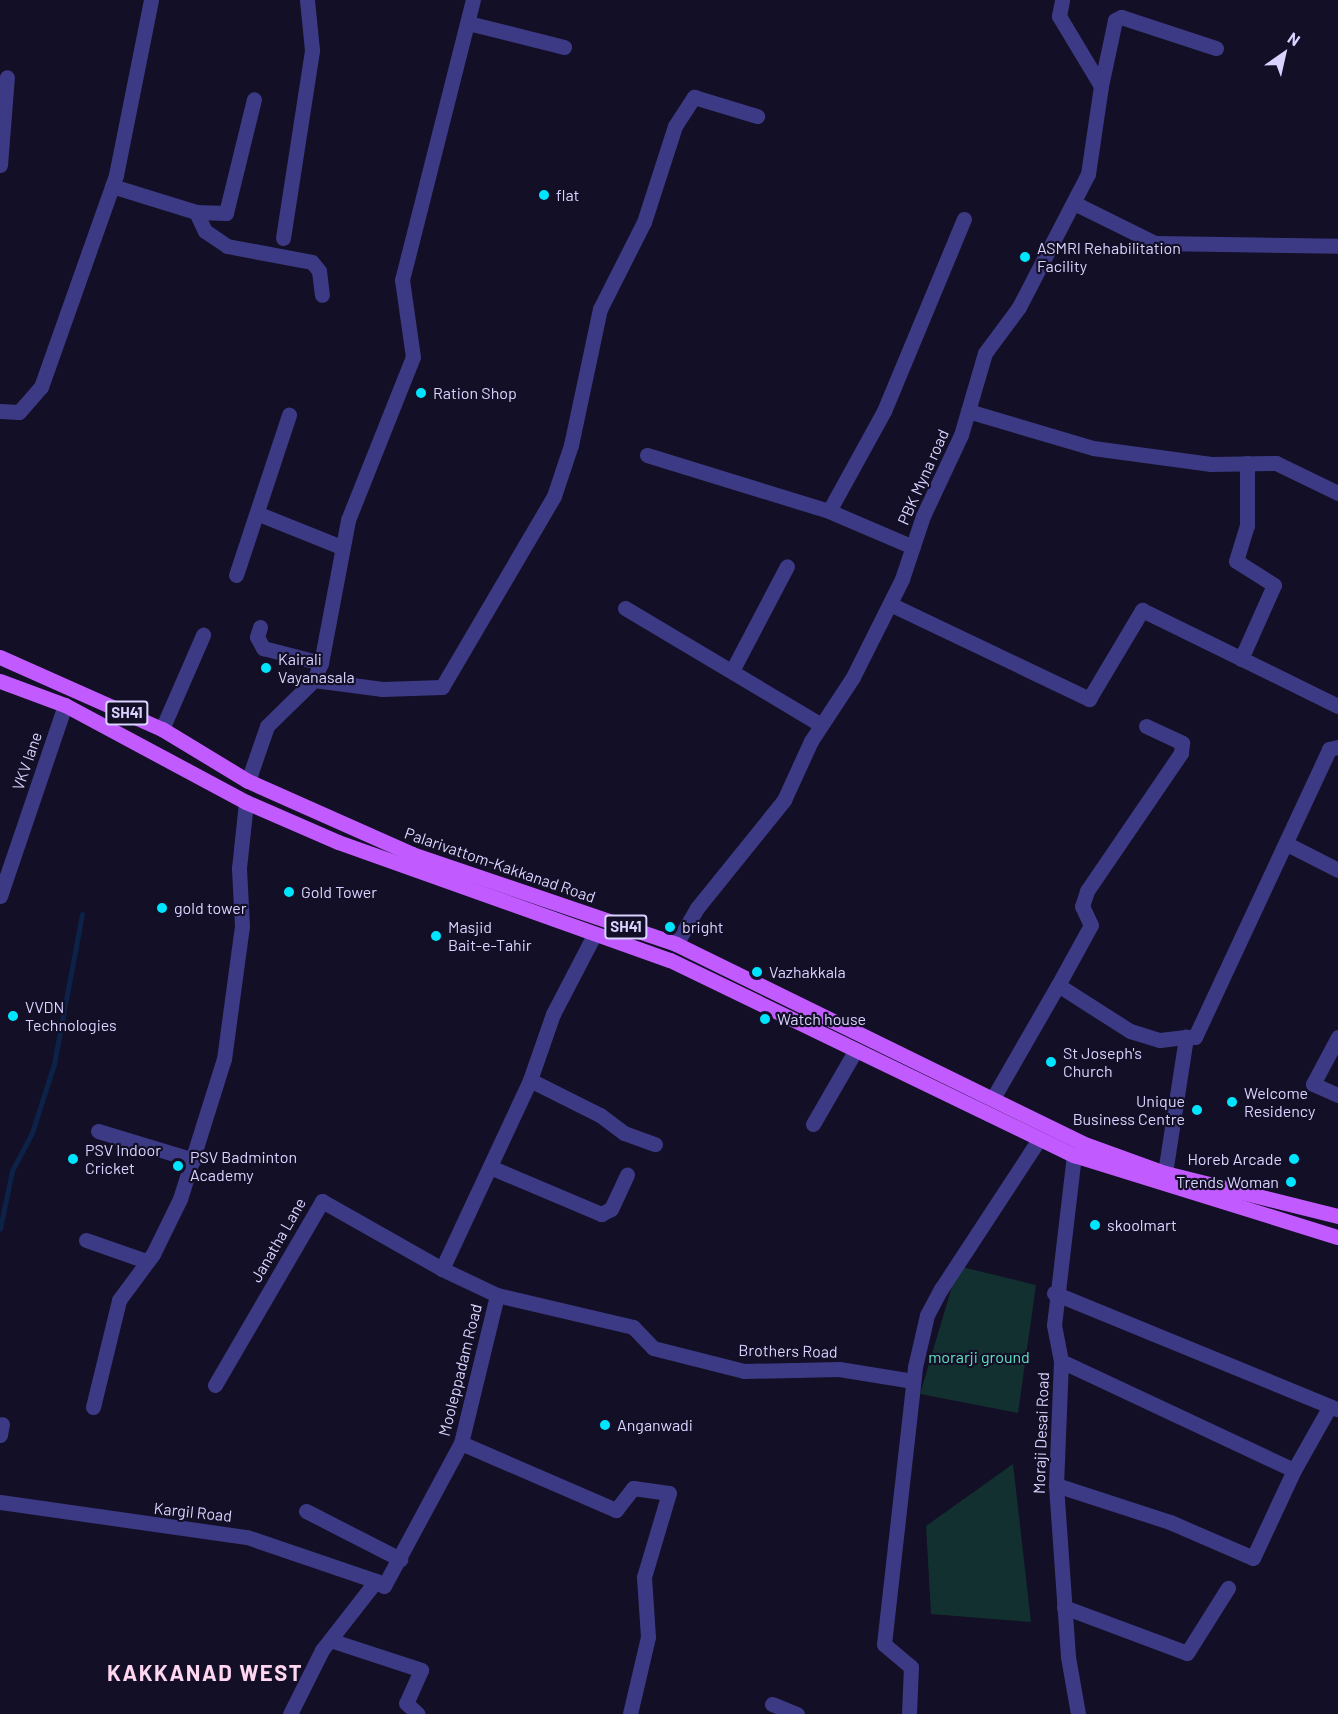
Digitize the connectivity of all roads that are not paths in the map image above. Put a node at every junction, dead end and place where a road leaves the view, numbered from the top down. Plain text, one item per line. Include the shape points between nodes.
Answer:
1 (151, 0) edge
2 (307, 0) edge
3 (473, 0) edge
4 (1062, 0) edge
5 (468, 23) junction
6 (564, 46) dead end
7 (1216, 48) dead end
8 (7, 77) dead end
9 (1101, 86) junction
10 (2, 96) edge
11 (254, 99) dead end
12 (757, 116) dead end
13 (0, 165) edge
14 (112, 186) junction
15 (1074, 203) junction
16 (196, 212) junction
17 (964, 219) dead end
18 (283, 238) dead end
19 (1338, 246) edge
20 (322, 295) dead end
21 (0, 411) edge
22 (968, 411) junction
23 (289, 415) dead end
24 (647, 455) dead end
25 (1246, 463) junction
26 (1338, 493) edge
27 (829, 511) junction
28 (260, 514) junction
29 (341, 547) junction
30 (913, 548) junction
31 (786, 567) dead end
32 (236, 575) dead end
33 (890, 604) junction
34 (625, 608) dead end
35 (260, 627) dead end
36 (203, 635) dead end
37 (0, 657) edge
38 (1241, 659) junction
39 (321, 663) junction
40 (733, 669) junction
41 (314, 680) junction
42 (0, 681) edge
43 (65, 705) junction
44 (1338, 706) edge
45 (821, 725) junction
46 (1146, 726) dead end
47 (162, 729) junction
48 (1338, 747) edge
49 (248, 781) junction
50 (246, 802) junction
51 (1287, 844) junction
52 (1338, 870) edge
53 (0, 896) edge
54 (593, 937) junction
55 (676, 944) junction
56 (1058, 985) junction
57 (1186, 1037) junction
58 (1338, 1037) edge
59 (855, 1053) junction
60 (530, 1080) junction
61 (1338, 1095) edge
62 (993, 1098) junction
63 (813, 1124) dead end
64 (98, 1131) dead end
65 (1039, 1139) junction
66 (655, 1144) dead end
67 (1074, 1155) junction
68 (195, 1160) junction
69 (490, 1167) junction
70 (1165, 1173) junction
71 (627, 1175) dead end
72 (1296, 1205) junction
73 (1338, 1216) edge
74 (1291, 1226) junction
75 (1338, 1237) edge
76 (86, 1240) dead end
77 (146, 1261) junction
78 (442, 1269) junction
79 (1054, 1293) junction
80 (497, 1295) junction
81 (1061, 1361) junction
82 (913, 1381) junction
83 (215, 1385) dead end
84 (93, 1407) dead end
85 (1334, 1408) edge
86 (461, 1443) junction
87 (1294, 1470) junction
88 (1056, 1485) junction
89 (0, 1502) edge
90 (306, 1511) dead end
91 (400, 1559) junction
92 (376, 1581) junction
93 (1228, 1588) dead end
94 (1064, 1607) junction
95 (330, 1640) junction
96 (772, 1704) dead end
97 (290, 1714) edge
98 (418, 1714) edge
99 (630, 1714) edge
100 (797, 1714) edge
101 (909, 1714) edge
102 (1078, 1714) edge

1 - 14 street
2 - 18 street via 312,50
3 - 5 street
4 - 9 street via 1059,16
5 - 6 street
5 - 29 street via 402,280 413,357
7 - 9 street, PBK Myna road via 1121,17 1115,20
8 - 10 street
9 - 15 street, PBK Myna road via 1088,174
10 - 13 street
11 - 16 street via 226,213
12 - 41 street via 694,97 675,126 644,222 600,309 571,445 554,496 442,687 382,689
14 - 16 street
14 - 21 street via 41,387 19,412
15 - 19 street via 1155,243
15 - 22 street, PBK Myna road via 1019,307 985,353
16 - 20 street via 205,231 227,246 312,262 319,271
17 - 27 street via 884,411
22 - 25 street via 1093,448
22 - 30 street, PBK Myna road
23 - 28 street
24 - 27 street
25 - 26 street via 1276,463
25 - 38 street via 1247,526 1236,561 1274,585
27 - 30 street
28 - 29 street
28 - 32 street
29 - 39 street
30 - 33 street, PBK Myna road
31 - 40 street
33 - 38 street via 1089,699 1142,610
33 - 45 street, PBK Myna road
34 - 40 street
35 - 39 street via 257,638 263,648
36 - 47 street
37 - 47 main road, Palarivattom-Kakkanad Road / SH41
38 - 44 street
39 - 41 street
40 - 45 street
41 - 49 street via 267,726
42 - 43 main road
43 - 50 main road
43 - 53 street, VKV lane
45 - 55 street, PBK Myna road via 783,800 697,908
46 - 56 street via 1182,743 1181,753 1087,891 1082,906 1091,925
47 - 49 main road, Palarivattom-Kakkanad Road / SH41
48 - 51 street via 1329,749
49 - 55 main road, Palarivattom-Kakkanad Road / SH41 via 412,854
50 - 54 main road
50 - 68 street via 239,868 242,926 231,1017
51 - 52 street
51 - 57 street via 1195,1037
54 - 59 main road via 670,960
54 - 60 street via 553,1014
55 - 62 main road, Palarivattom-Kakkanad Road / SH41
56 - 57 street via 1130,1031 1160,1040
56 - 62 street
57 - 70 street
58 - 61 street via 1312,1084
59 - 63 street
59 - 65 main road
60 - 66 street via 600,1115 624,1133
60 - 69 street
62 - 70 main road, Palarivattom-Kakkanad Road via 1082,1143
64 - 68 street
65 - 67 main road
65 - 82 street via 932,1306
67 - 74 main road
67 - 79 street, Moraji Desai Road
68 - 77 street
69 - 71 street via 601,1214 611,1209
69 - 78 street
70 - 72 main road, Palarivattom-Kakkanad Road
72 - 73 main road, Palarivattom-Kakkanad Road
72 - 74 main road
74 - 75 main road
76 - 77 street
77 - 84 street via 118,1300
78 - 80 street, Mooleppadam Road via 464,1284
78 - 83 street, Janatha Lane via 322,1201
79 - 81 street, Moraji Desai Road
79 - 85 street
80 - 82 street, Brothers Road via 633,1327 653,1348 744,1371 839,1369
80 - 86 street, Mooleppadam Road
81 - 87 street
81 - 88 street, Moraji Desai Road
82 - 101 street via 884,1644 911,1666
85 - 87 street
86 - 91 street, Mooleppadam Road
86 - 99 street via 616,1510 633,1488 669,1493 644,1577 648,1637
87 - 88 street via 1253,1558 1170,1522
88 - 94 street, Moraji Desai Road
89 - 92 street, Kargil Road via 247,1537
90 - 91 street
91 - 92 street, Mooleppadam Road via 384,1586
92 - 95 street, Mooleppadam Road
93 - 94 street via 1187,1653
94 - 102 street, Moraji Desai Road
95 - 97 street, Mooleppadam Road
95 - 98 street via 421,1670 406,1702
96 - 100 street

